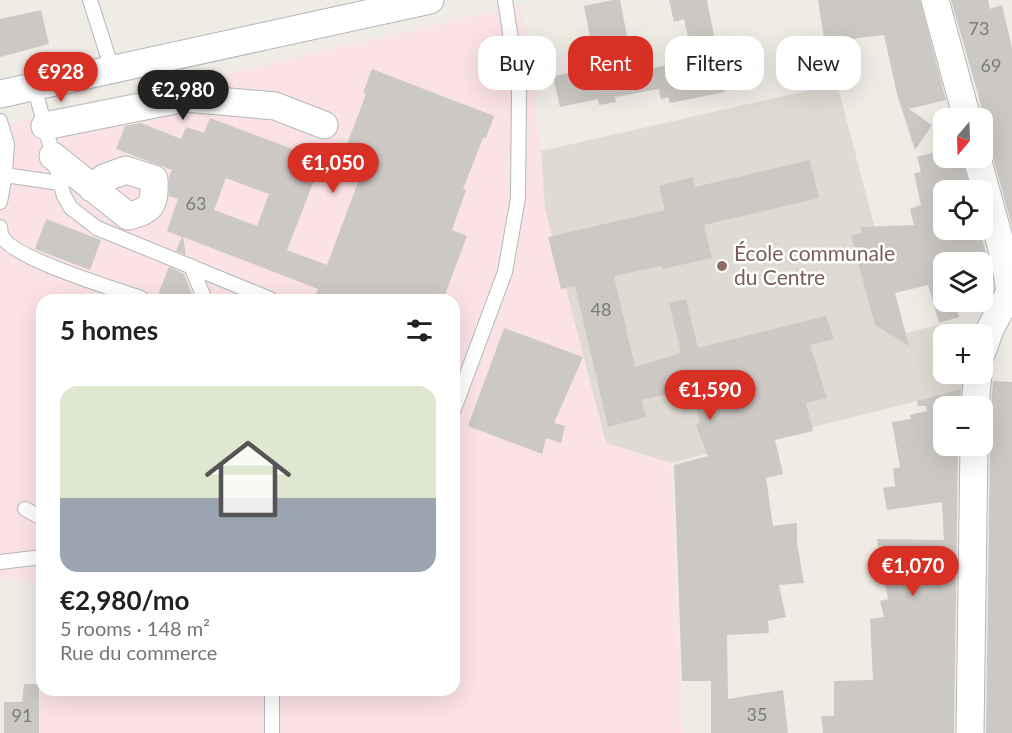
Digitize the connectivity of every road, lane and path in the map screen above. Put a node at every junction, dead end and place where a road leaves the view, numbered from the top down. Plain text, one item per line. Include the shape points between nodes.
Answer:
1 (90, 0) edge
2 (430, 0) edge
3 (505, 0) edge
4 (935, 0) edge
5 (112, 69) junction
6 (34, 86) junction
7 (0, 94) edge
8 (964, 108) edge
9 (0, 121) edge
10 (324, 125) dead end
11 (45, 126) junction
12 (53, 156) junction
13 (980, 168) edge
14 (5, 175) junction
15 (60, 183) junction
16 (92, 188) dead end
17 (0, 202) edge
18 (0, 227) edge
19 (191, 267) junction
20 (1011, 292) edge
21 (129, 294) edge
22 (202, 294) edge
23 (258, 294) edge
24 (993, 324) edge
25 (460, 394) edge
26 (974, 456) edge
27 (25, 509) dead end
28 (36, 515) edge
29 (36, 558) edge
30 (0, 562) edge
31 (272, 696) edge
32 (272, 733) edge
33 (970, 733) edge

1 - 5 lane
2 - 5 street
3 - 25 lane via 519,91 518,198 505,272
4 - 8 street
5 - 6 street
6 - 7 street
6 - 11 lane
9 - 14 lane via 7,144
10 - 11 street via 275,106 185,98
11 - 12 lane
12 - 15 lane
12 - 16 street
13 - 20 street
14 - 15 lane
14 - 17 lane
15 - 19 lane via 70,208 90,224
18 - 21 lane via 2,238 18,251
19 - 22 lane
19 - 23 lane
20 - 24 street
26 - 33 street
27 - 28 lane
29 - 30 lane
31 - 32 lane

